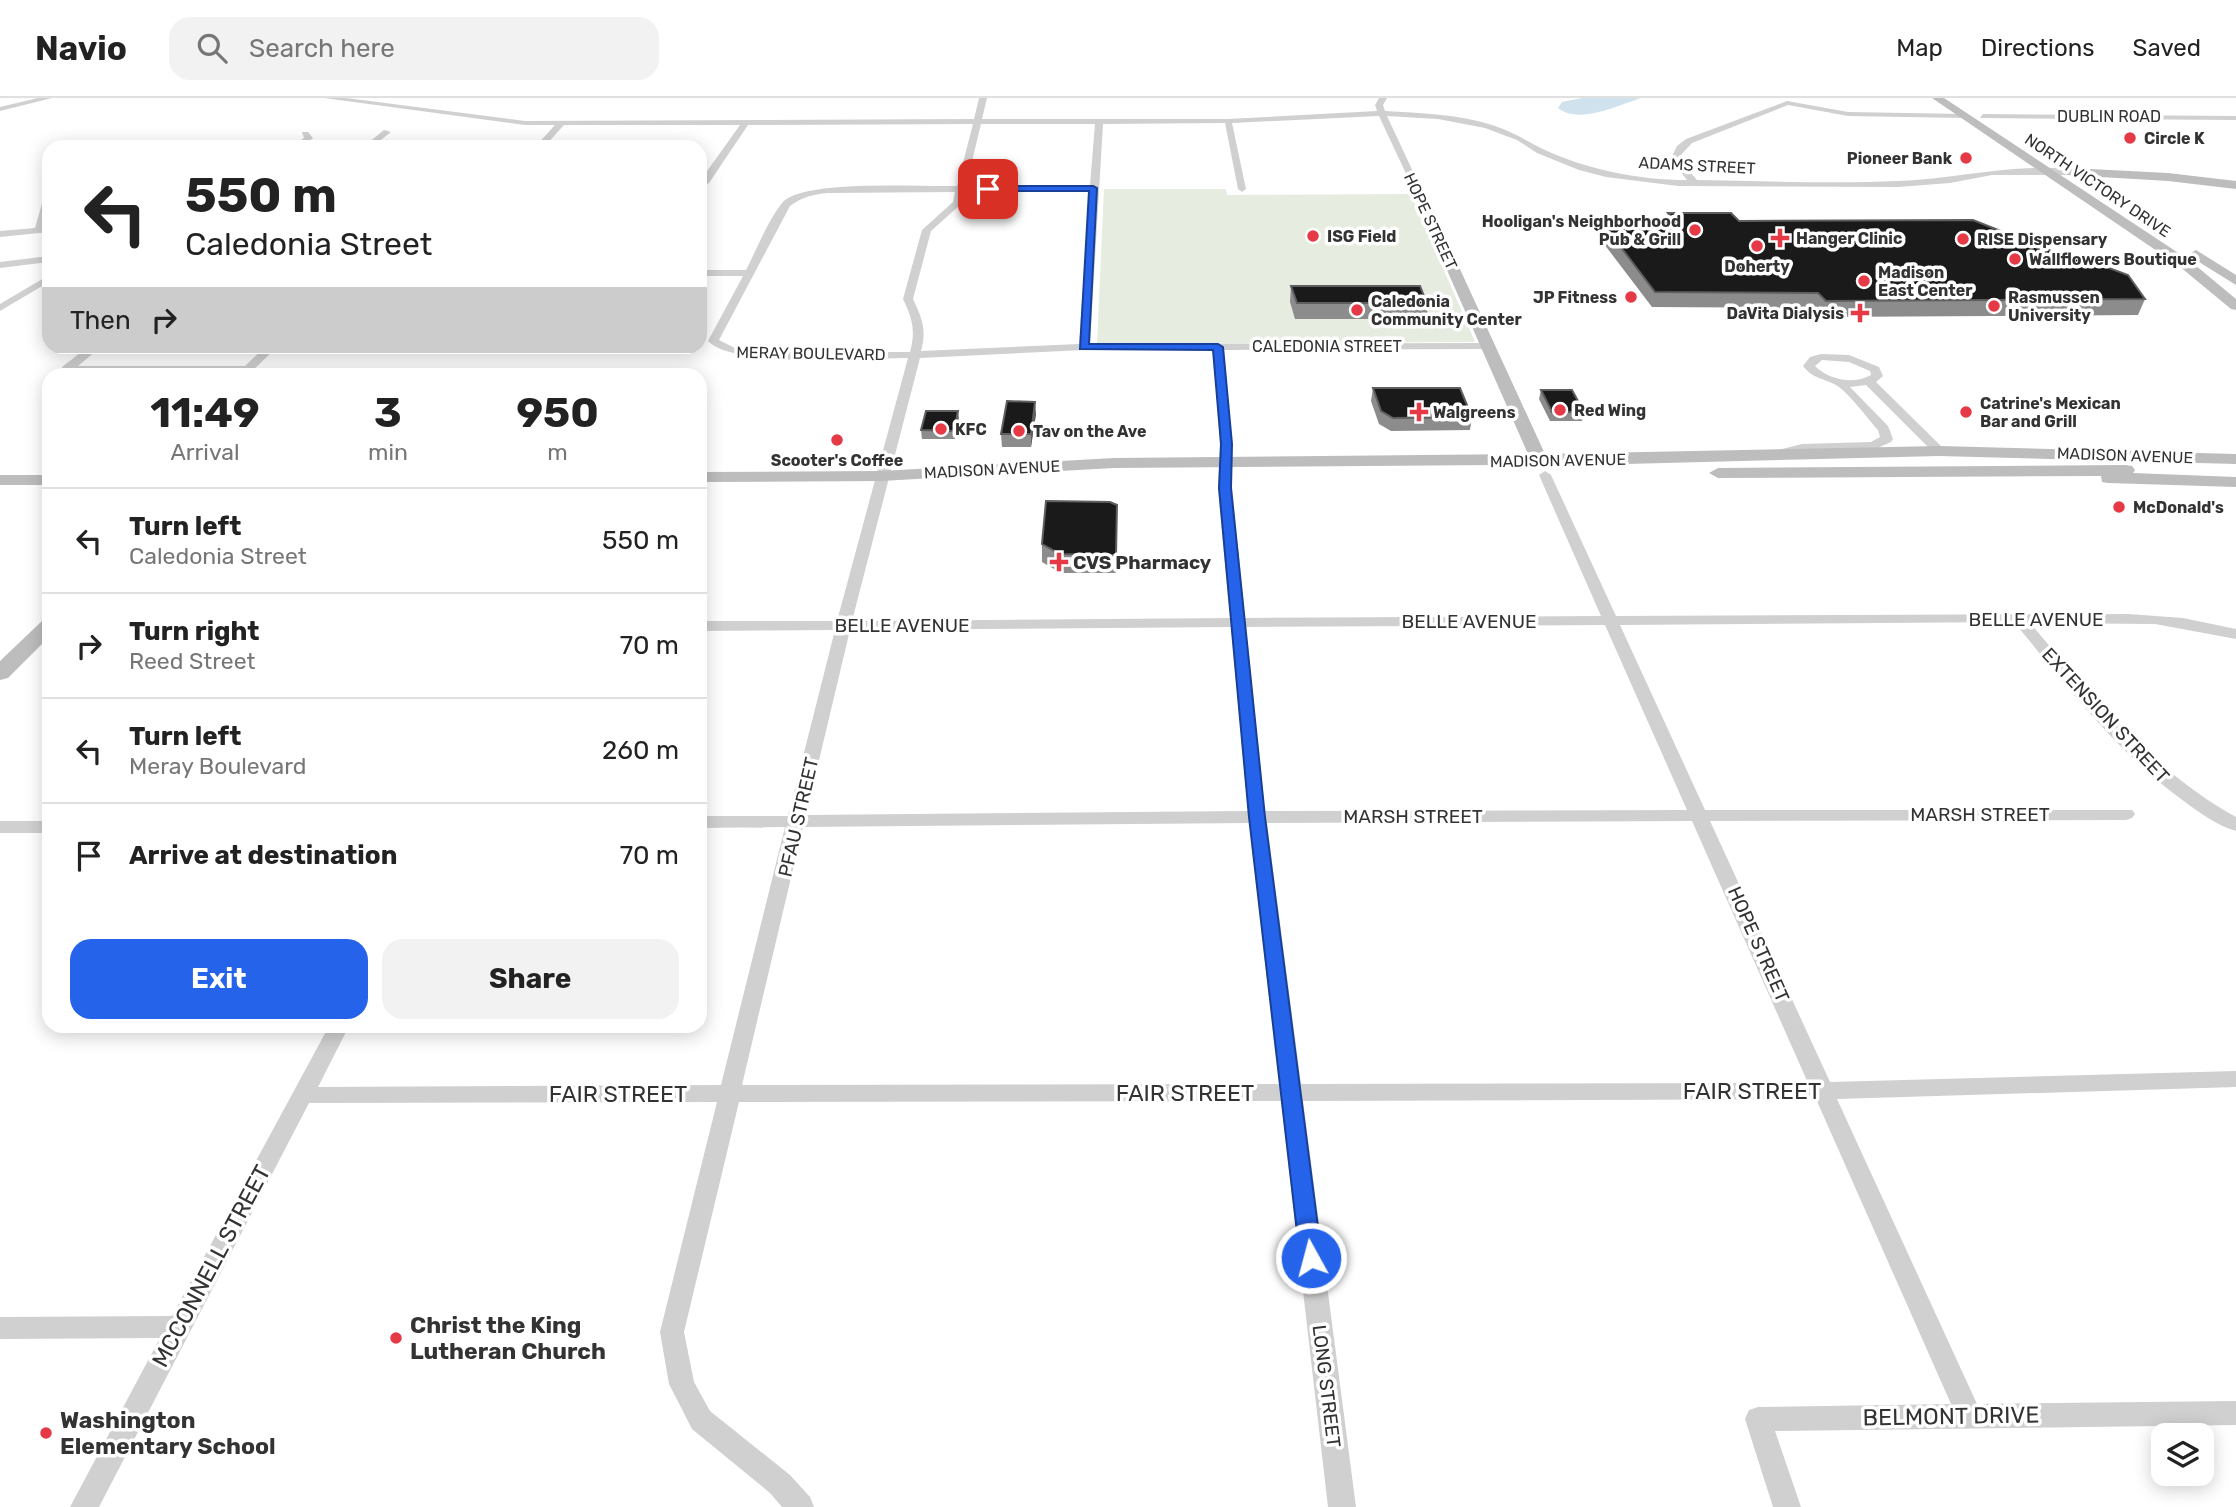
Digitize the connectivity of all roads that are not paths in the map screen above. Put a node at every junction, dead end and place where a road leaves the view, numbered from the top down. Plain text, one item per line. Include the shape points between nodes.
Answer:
1 (48, 98) edge
2 (328, 98) edge
3 (983, 98) edge
4 (1383, 98) edge
5 (1937, 98) edge
6 (1955, 98) edge
7 (0, 109) edge
8 (1383, 113) junction
9 (1964, 116) junction
10 (1983, 116) junction
11 (2236, 118) edge
12 (977, 121) junction
13 (1099, 121) junction
14 (1228, 121) junction
15 (745, 123) junction
16 (561, 124) junction
17 (387, 132) dead end
18 (306, 134) dead end
19 (306, 140) edge
20 (376, 140) edge
21 (546, 140) edge
22 (2048, 172) junction
23 (2071, 172) junction
24 (707, 180) edge
25 (1695, 184) junction
26 (2236, 185) edge
27 (1093, 188) junction
28 (962, 189) junction
29 (1242, 189) dead end
30 (1419, 193) joint
31 (42, 229) edge
32 (0, 234) edge
33 (42, 260) edge
34 (0, 265) edge
35 (748, 272) junction
36 (707, 273) edge
37 (2236, 281) edge
38 (42, 282) edge
39 (2216, 289) junction
40 (2236, 293) edge
41 (2236, 306) edge
42 (0, 308) edge
43 (1488, 346) junction
44 (1084, 347) junction
45 (1218, 347) junction
46 (86, 354) edge
47 (265, 354) edge
48 (915, 355) junction
49 (67, 368) edge
50 (250, 368) edge
51 (1838, 381) junction
52 (1869, 381) junction
53 (1939, 451) junction
54 (1778, 454) junction
55 (2236, 459) edge
56 (1542, 467) junction
57 (1226, 470) junction
58 (2069, 472) junction
59 (2236, 472) edge
60 (1689, 473) junction
61 (881, 476) junction
62 (707, 477) edge
63 (0, 480) edge
64 (42, 480) edge
65 (2236, 482) edge
66 (2018, 618) junction
67 (1609, 620) junction
68 (1238, 623) junction
69 (843, 625) junction
70 (707, 626) edge
71 (42, 634) edge
72 (2236, 634) edge
73 (0, 673) edge
74 (1700, 814) junction
75 (2126, 814) dead end
76 (1257, 817) junction
77 (797, 821) junction
78 (707, 822) edge
79 (2236, 825) edge
80 (0, 827) edge
81 (42, 827) edge
82 (335, 1033) edge
83 (2236, 1079) edge
84 (1825, 1090) junction
85 (1291, 1093) junction
86 (731, 1094) junction
87 (302, 1095) junction
88 (180, 1326) junction
89 (0, 1328) edge
90 (2236, 1413) edge
91 (1969, 1415) junction
92 (84, 1507) edge
93 (800, 1507) edge
94 (1342, 1507) edge
95 (1787, 1507) edge

1 - 7 street
2 - 16 street, ADAMS STREET via 489,121
3 - 12 street, PFAU STREET
4 - 8 street, HOPE STREET via 1379,105
5 - 9 main road, NORTH VICTORY DRIVE
6 - 10 main road, NORTH VICTORY DRIVE
8 - 14 street, ADAMS STREET
8 - 25 street, ADAMS STREET via 1467,122 1505,132 1582,168
8 - 30 street, HOPE STREET
9 - 22 main road, NORTH VICTORY DRIVE
9 - 25 street via 1848,114 1787,103 1680,148 1676,156 1679,165
10 - 11 street, DUBLIN ROAD
10 - 23 main road, NORTH VICTORY DRIVE
12 - 13 street, ADAMS STREET
12 - 15 street, ADAMS STREET
12 - 28 street, PFAU STREET
13 - 14 street, ADAMS STREET
13 - 27 street
14 - 29 street
15 - 16 street, ADAMS STREET
15 - 24 street
16 - 21 street
17 - 20 street
18 - 19 street
22 - 23 street, ADAMS STREET
22 - 25 street, ADAMS STREET via 1980,173 1898,184
22 - 39 main road, NORTH VICTORY DRIVE
23 - 26 main road, ADAMS STREET
23 - 37 main road, NORTH VICTORY DRIVE
27 - 28 street, MERAY BOULEVARD
27 - 44 street
28 - 35 street, MERAY BOULEVARD via 810,192 786,204
28 - 48 street, PFAU STREET via 951,211 928,230 908,299 920,335
30 - 43 main road, HOPE STREET
31 - 32 street
33 - 34 street
35 - 36 street
35 - 48 street, MERAY BOULEVARD via 715,334 713,341 723,349 758,355
38 - 42 street
39 - 40 main road
39 - 41 main road, NORTH VICTORY DRIVE
43 - 45 street, CALEDONIA STREET
43 - 56 main road, HOPE STREET
44 - 45 street, CALEDONIA STREET
44 - 48 street, CALEDONIA STREET
45 - 57 street, LONG STREET
46 - 49 street
47 - 50 street
48 - 61 street, PFAU STREET
51 - 52 street
51 - 52 street via 1815,373 1810,362 1829,357 1860,361 1877,373
51 - 54 street via 1884,429 1887,439 1873,446 1802,448
52 - 53 street
53 - 54 main road, MADISON AVENUE
53 - 55 main road, MADISON AVENUE
53 - 60 main road via 1926,461 1903,466
54 - 56 main road, MADISON AVENUE
56 - 57 main road, MADISON AVENUE
56 - 60 main road, MADISON AVENUE
56 - 67 street, HOPE STREET
57 - 61 main road, MADISON AVENUE via 979,481
57 - 68 street, LONG STREET
58 - 59 main road, MADISON AVENUE
58 - 60 main road, MADISON AVENUE
58 - 65 main road via 2105,478
61 - 62 main road, MADISON AVENUE
61 - 69 street, PFAU STREET
63 - 64 main road
66 - 67 street, BELLE AVENUE
66 - 72 street, BELLE AVENUE via 2161,620
66 - 79 street, EXTENSION STREET via 2162,779
67 - 68 street, BELLE AVENUE
67 - 74 street, HOPE STREET
68 - 69 street, BELLE AVENUE
68 - 76 street, LONG STREET
69 - 70 street, BELLE AVENUE
69 - 77 street, PFAU STREET
71 - 73 main road
74 - 75 street, MARSH STREET
74 - 76 street, MARSH STREET
74 - 84 street, HOPE STREET
76 - 77 street, MARSH STREET
76 - 85 street, LONG STREET
77 - 78 street, MARSH STREET
77 - 86 street, PFAU STREET
80 - 81 street
82 - 87 street, MCCONNELL STREET
83 - 84 street, FAIR STREET
84 - 85 street, FAIR STREET
84 - 91 street, HOPE STREET
85 - 86 street, FAIR STREET
85 - 94 street, LONG STREET
86 - 87 street, FAIR STREET
86 - 93 street, PFAU STREET via 672,1332 682,1384 701,1420 780,1484
87 - 88 street, MCCONNELL STREET
88 - 89 street
88 - 92 street, MCCONNELL STREET
90 - 91 street, BELMONT DRIVE
91 - 95 street, BELMONT DRIVE via 1758,1419

